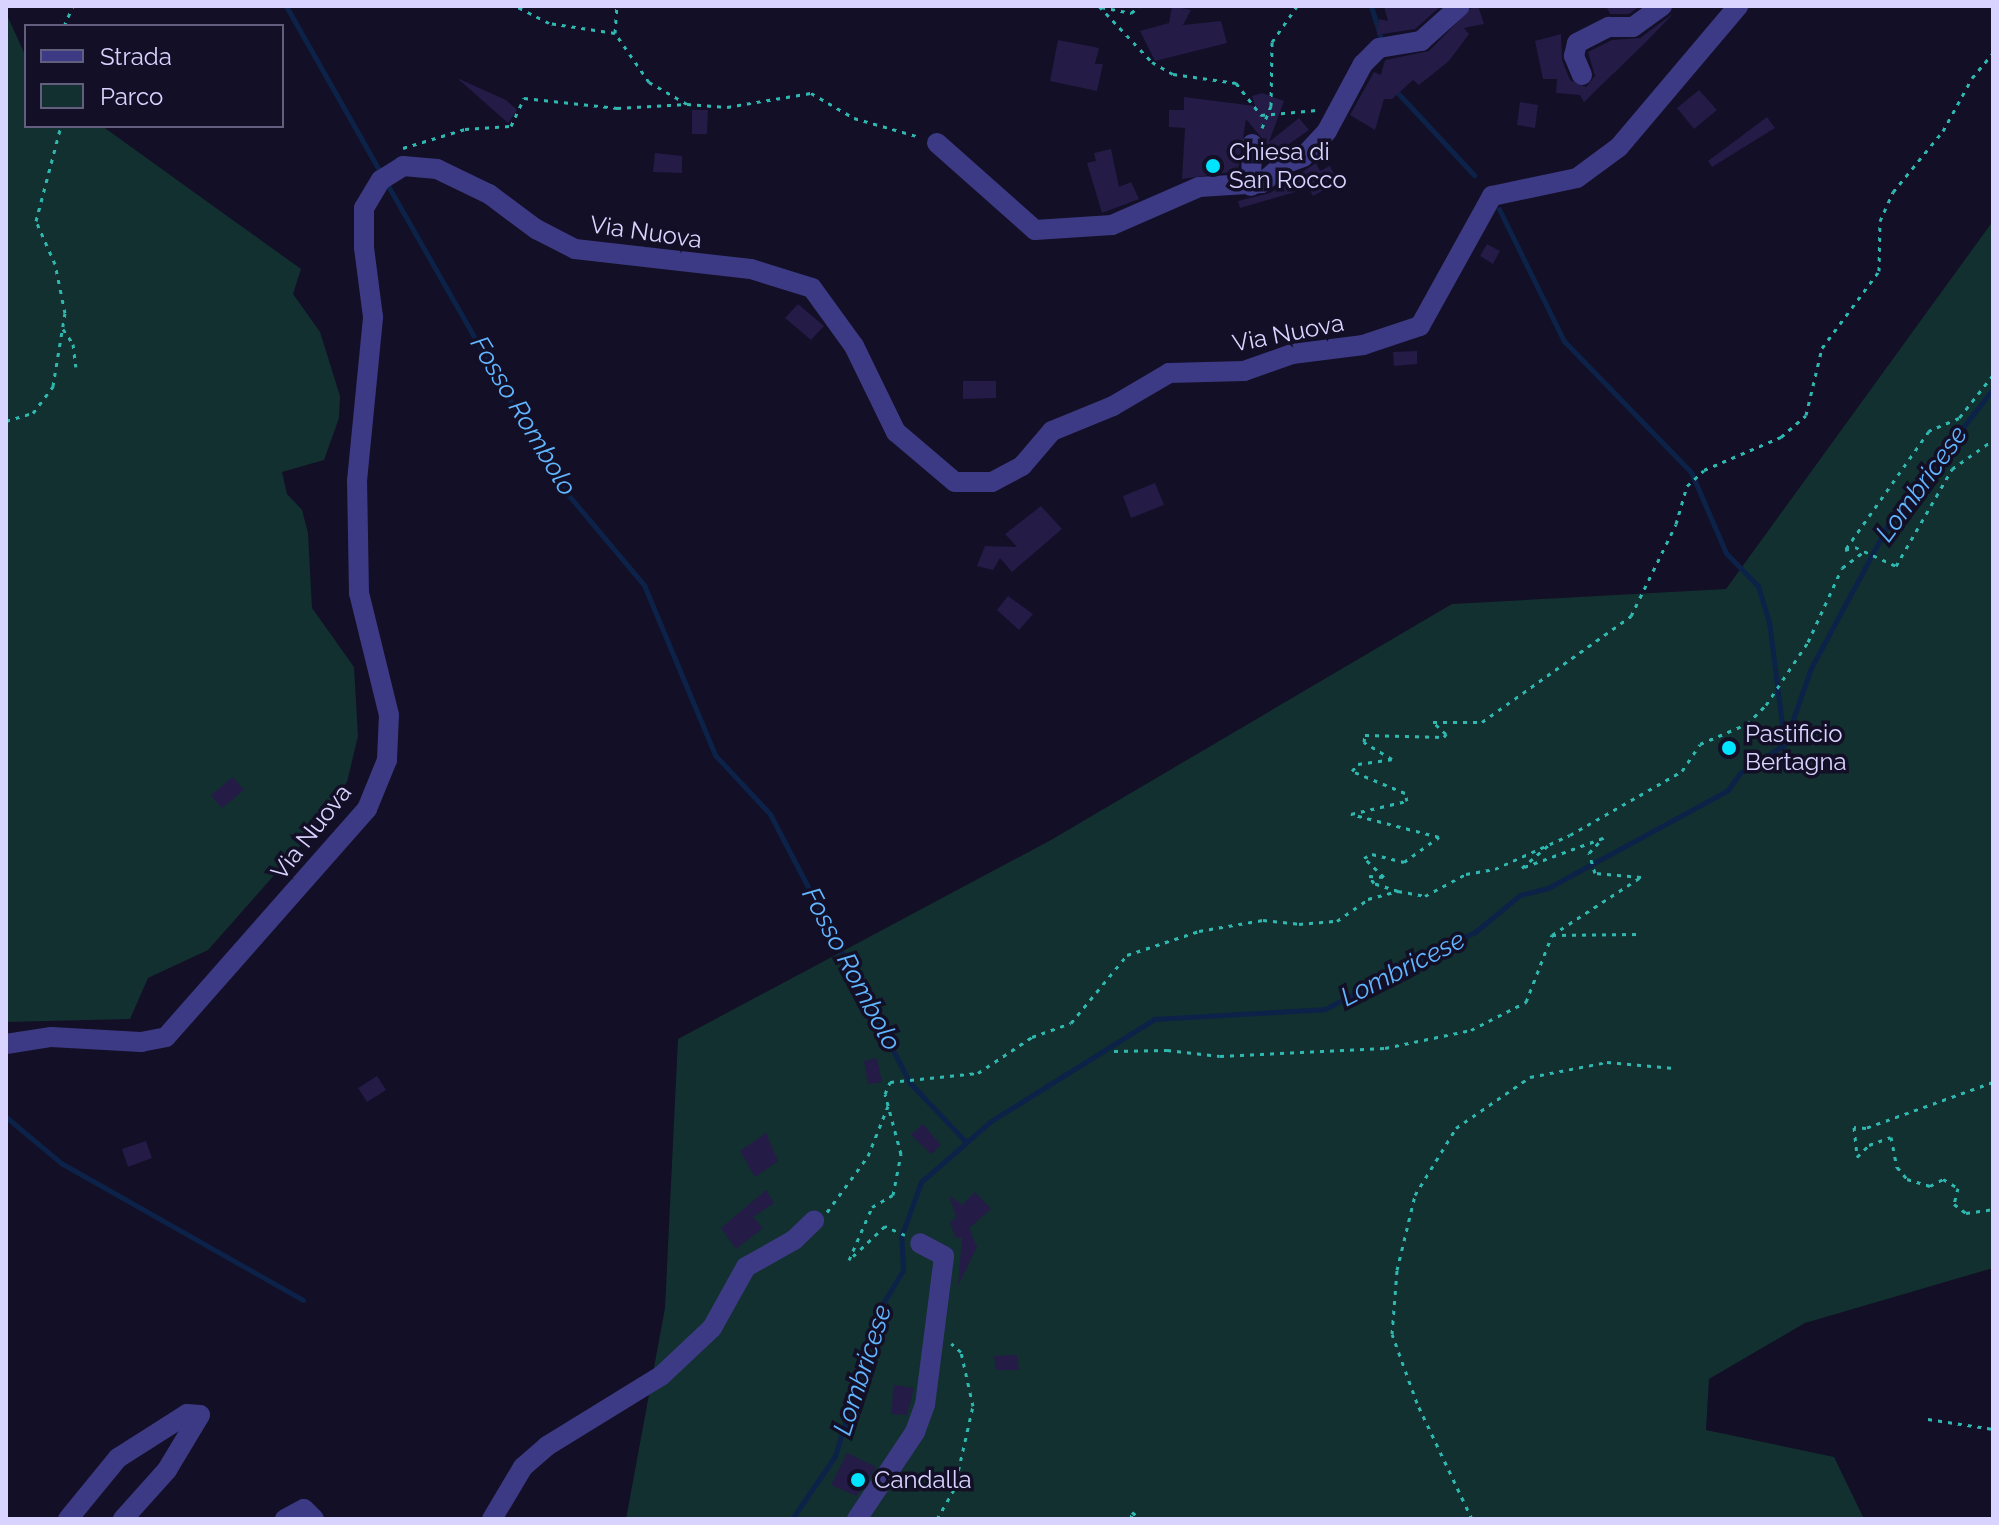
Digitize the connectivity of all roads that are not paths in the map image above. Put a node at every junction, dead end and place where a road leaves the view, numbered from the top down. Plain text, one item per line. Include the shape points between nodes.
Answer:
1 (1460, 6) edge
2 (1738, 6) edge
3 (1654, 8) edge
4 (1582, 75) dead end
5 (937, 143) road end
6 (1252, 144) dead end
7 (1251, 186) junction
8 (6, 1044) edge
9 (814, 1221) road end
10 (914, 1240) road end
11 (68, 1519) edge
12 (123, 1519) edge
13 (285, 1519) edge
14 (314, 1519) edge
15 (492, 1519) edge
16 (857, 1519) edge

1 - 7 street via 1421,41 1379,48 1363,64 1327,131 1303,157
2 - 8 street, Via Nuova via 1619,147 1577,178 1492,196 1420,326 1363,345 1292,354 1244,371 1169,373 1113,406 1052,431 1022,466 992,482 955,482 896,432 854,346 812,288 751,269 575,249 536,229 489,194 437,169 403,166 381,180 364,208 373,317 357,481 359,593 389,715 387,760 367,809 166,1037 141,1042 51,1037
3 - 4 street via 1633,27 1609,27 1577,43 1574,56
5 - 7 street via 1035,230 1112,225 1199,187
6 - 7 street
9 - 15 street via 794,1240 746,1267 712,1328 661,1376 547,1446 523,1467
10 - 16 street via 944,1256 925,1405 915,1432
11 - 12 street via 118,1458 187,1414 200,1415 167,1470
13 - 14 street via 304,1509

